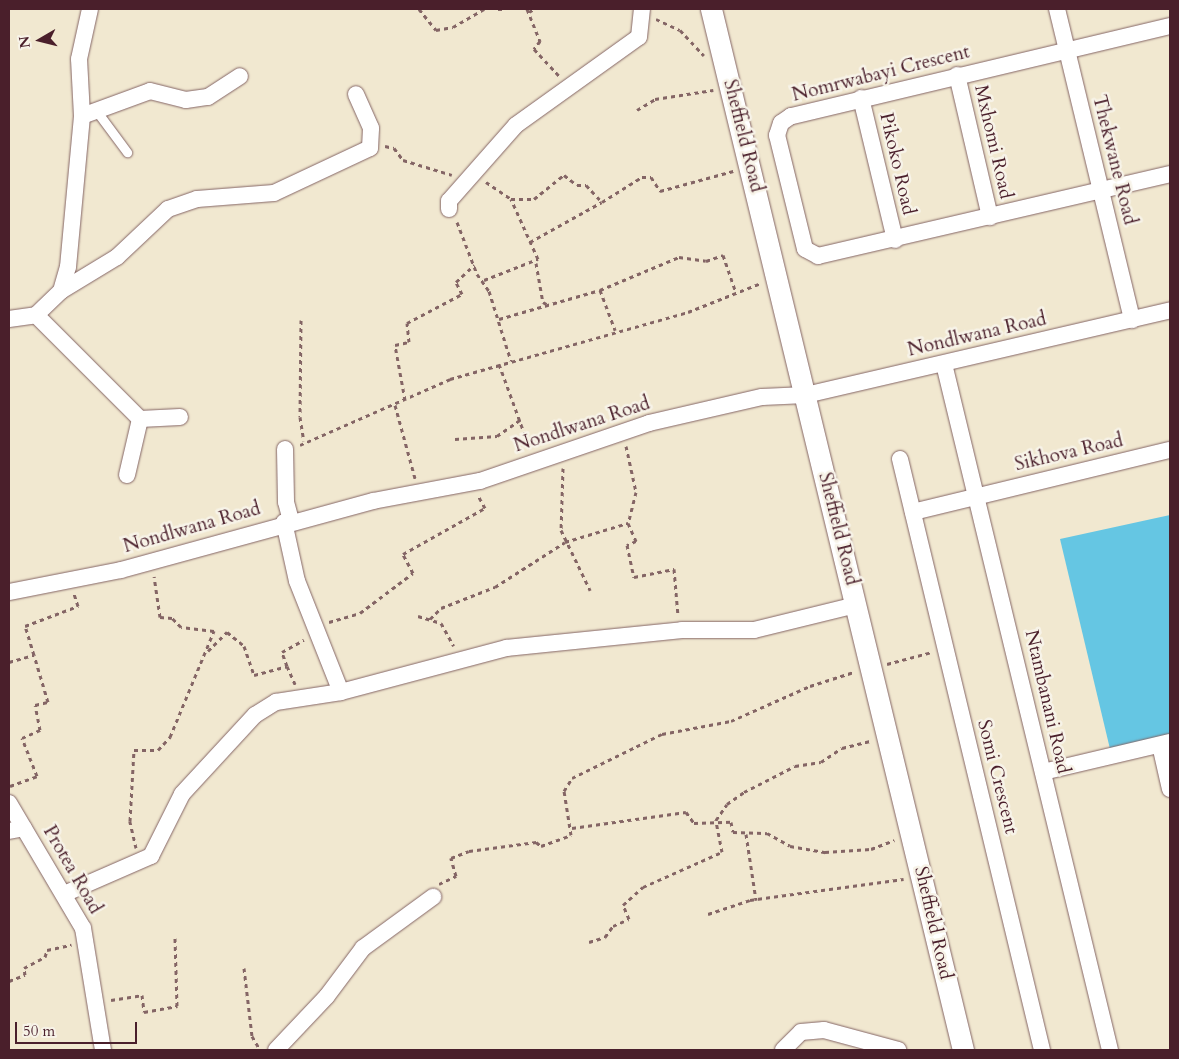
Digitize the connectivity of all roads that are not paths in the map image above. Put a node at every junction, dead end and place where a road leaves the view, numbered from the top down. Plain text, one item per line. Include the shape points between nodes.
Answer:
1 (90, 9) edge
2 (711, 9) edge
3 (1057, 9) edge
4 (643, 13) edge
5 (1170, 26) edge
6 (1066, 48) junction
7 (957, 75) junction
8 (240, 76) dead end
9 (356, 94) dead end
10 (861, 98) junction
11 (90, 115) junction
12 (128, 152) dead end
13 (1170, 174) edge
14 (1101, 191) junction
15 (450, 208) road end
16 (990, 217) junction
17 (894, 240) junction
18 (61, 291) junction
19 (1170, 310) edge
20 (36, 316) junction
21 (9, 319) edge
22 (1132, 320) junction
23 (944, 364) junction
24 (806, 395) junction
25 (180, 417) dead end
26 (140, 419) junction
27 (285, 449) road end
28 (1170, 450) edge
29 (900, 459) dead end
30 (127, 475) dead end
31 (976, 496) junction
32 (913, 512) junction
33 (287, 522) junction
34 (9, 592) edge
35 (856, 605) junction
36 (341, 692) junction
37 (1165, 744) edge
38 (1043, 772) junction
39 (1170, 789) edge
40 (9, 803) edge
41 (16, 830) edge
42 (64, 894) junction
43 (433, 897) road end
44 (103, 1050) edge
45 (276, 1050) edge
46 (783, 1050) edge
47 (898, 1050) edge
48 (963, 1050) edge
49 (1042, 1050) edge
50 (1110, 1050) edge

1 - 11 street via 79,59
2 - 24 street, Sheffield Road
3 - 6 street, Thekwane Road
4 - 15 street via 639,37 623,52 568,85 516,125 471,180 449,201
5 - 6 street, Nomrwabayi Crescent
6 - 7 street, Nomrwabayi Crescent
6 - 14 street, Thekwane Road
7 - 10 street, Nomrwabayi Crescent
7 - 16 street, Mxhomi Road
8 - 11 street via 208,97 186,100 150,91
9 - 18 street via 373,144 274,193 197,199 168,209 117,256
10 - 17 street, Pikoko Road
10 - 17 street, Nomrwabayi Crescent via 791,116 781,123 777,134 808,253 818,256
11 - 12 lane
11 - 18 street via 73,241
13 - 14 street, Nomrwabayi Crescent
14 - 16 street, Nomrwabayi Crescent
14 - 22 street, Thekwane Road
16 - 17 street, Nomrwabayi Crescent
18 - 20 street
19 - 22 street, Nondlwana Road
20 - 21 street
20 - 26 street
22 - 23 street, Nondlwana Road
23 - 24 street, Nondlwana Road
23 - 31 street, Ntambanani Road
24 - 33 street, Nondlwana Road via 745,400 621,432 468,484
24 - 35 street, Sheffield Road
25 - 26 street
26 - 30 street
27 - 33 street
28 - 31 street, Sikhova Road
29 - 32 street, Somi Crescent
31 - 32 street
31 - 38 street, Ntambanani Road
32 - 49 street, Somi Crescent
33 - 34 street, Nondlwana Road via 149,562
33 - 36 street via 296,581
35 - 36 street via 768,628 682,630 506,648
35 - 48 street, Sheffield Road via 879,666 922,876
36 - 42 street via 276,702 255,715 182,794 151,856
37 - 38 street
37 - 39 street
38 - 50 street, Ntambanani Road
40 - 41 street, Protea Road
41 - 42 street, Protea Road
42 - 44 street, Protea Road via 86,942
43 - 45 street via 363,948 327,996
46 - 47 street via 801,1032 824,1030

